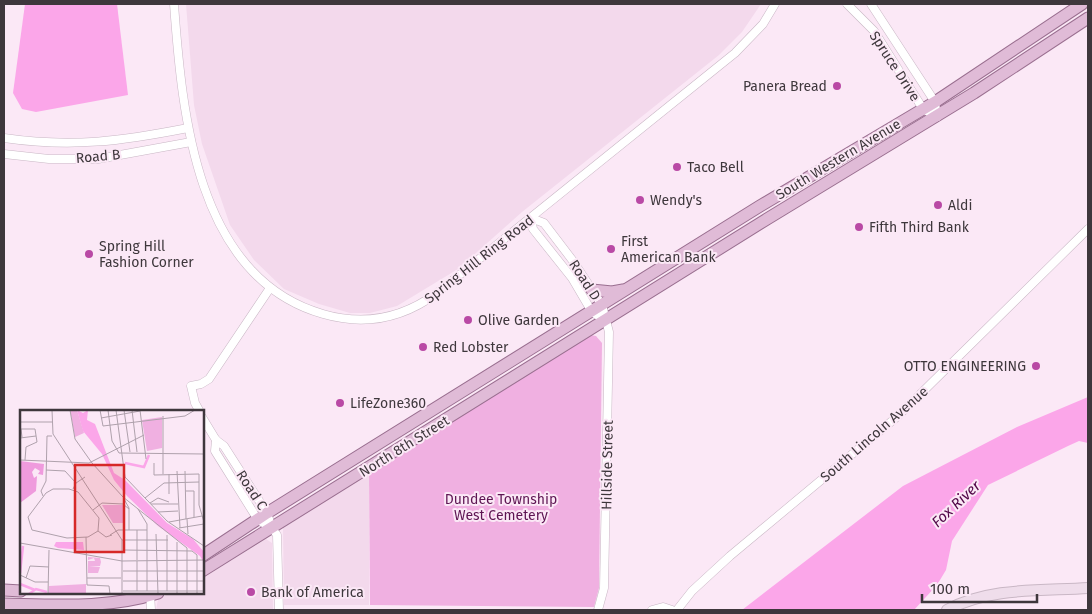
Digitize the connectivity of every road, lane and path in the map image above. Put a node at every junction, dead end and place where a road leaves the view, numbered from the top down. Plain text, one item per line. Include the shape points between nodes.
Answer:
1 (174, 4) edge
2 (775, 4) edge
3 (847, 4) edge
4 (871, 4) edge
5 (1082, 4) edge
6 (1088, 18) edge
7 (935, 102) junction
8 (923, 109) junction
9 (936, 117) junction
10 (188, 128) junction
11 (4, 138) edge
12 (191, 142) junction
13 (4, 154) edge
14 (531, 218) junction
15 (1088, 229) edge
16 (270, 288) junction
17 (627, 289) junction
18 (592, 290) junction
19 (597, 308) junction
20 (605, 320) junction
21 (199, 410) edge
22 (204, 419) edge
23 (389, 438) junction
24 (216, 440) junction
25 (396, 450) junction
26 (263, 516) junction
27 (272, 528) junction
28 (204, 555) edge
29 (204, 570) edge
30 (1088, 588) edge
31 (4, 590) edge
32 (20, 591) edge
33 (153, 594) edge
34 (4, 604) edge
35 (25, 608) edge
36 (150, 610) edge
37 (279, 610) edge
38 (598, 610) edge
39 (652, 610) edge
40 (672, 610) edge
41 (676, 610) edge
42 (947, 610) edge

1 - 10 street, Spring Hill Ring Road
2 - 14 street, Spring Hill Ring Road via 763,24 735,53
3 - 8 street, Spruce Drive via 874,31
4 - 7 street, Spruce Drive
5 - 7 main road, South Western Avenue
6 - 9 main road, South Western Avenue
7 - 8 main road, South Western Avenue
7 - 9 street, Spruce Drive
8 - 9 street, Spruce Drive
8 - 17 main road, South Western Avenue
9 - 20 main road, South Western Avenue
10 - 11 street, Road B via 100,143 38,143
10 - 12 street, Spring Hill Ring Road
12 - 13 street, Road B via 98,159
12 - 16 street, Spring Hill Ring Road via 204,187 223,230 240,258
14 - 16 street, Spring Hill Ring Road via 427,301 388,317 358,320 330,316 302,307
14 - 18 street, Road D via 544,223
14 - 19 street, Road D via 533,230
15 - 41 street, South Lincoln Avenue via 898,416 723,562
16 - 21 street via 209,379 191,386
17 - 18 main road via 612,292
17 - 19 main road, South Western Avenue
18 - 19 street, Road D
19 - 20 street, Road D
19 - 23 main road, North 8th Street
20 - 25 main road, North 8th Street
20 - 38 street, Hillside Street via 610,336 606,520 604,588
22 - 24 street, Road C
23 - 25 main road
23 - 26 main road, North 8th Street
24 - 26 street, Road C via 224,446
24 - 26 street, Road C via 215,451
25 - 27 main road, North 8th Street
26 - 27 street, Road C
26 - 28 main road, North 8th Street
27 - 29 main road, North 8th Street
27 - 37 street, Road C via 278,537
30 - 42 street via 982,597
31 - 32 main road
33 - 35 main road via 88,605
33 - 36 street
34 - 35 main road
39 - 40 street via 665,607

